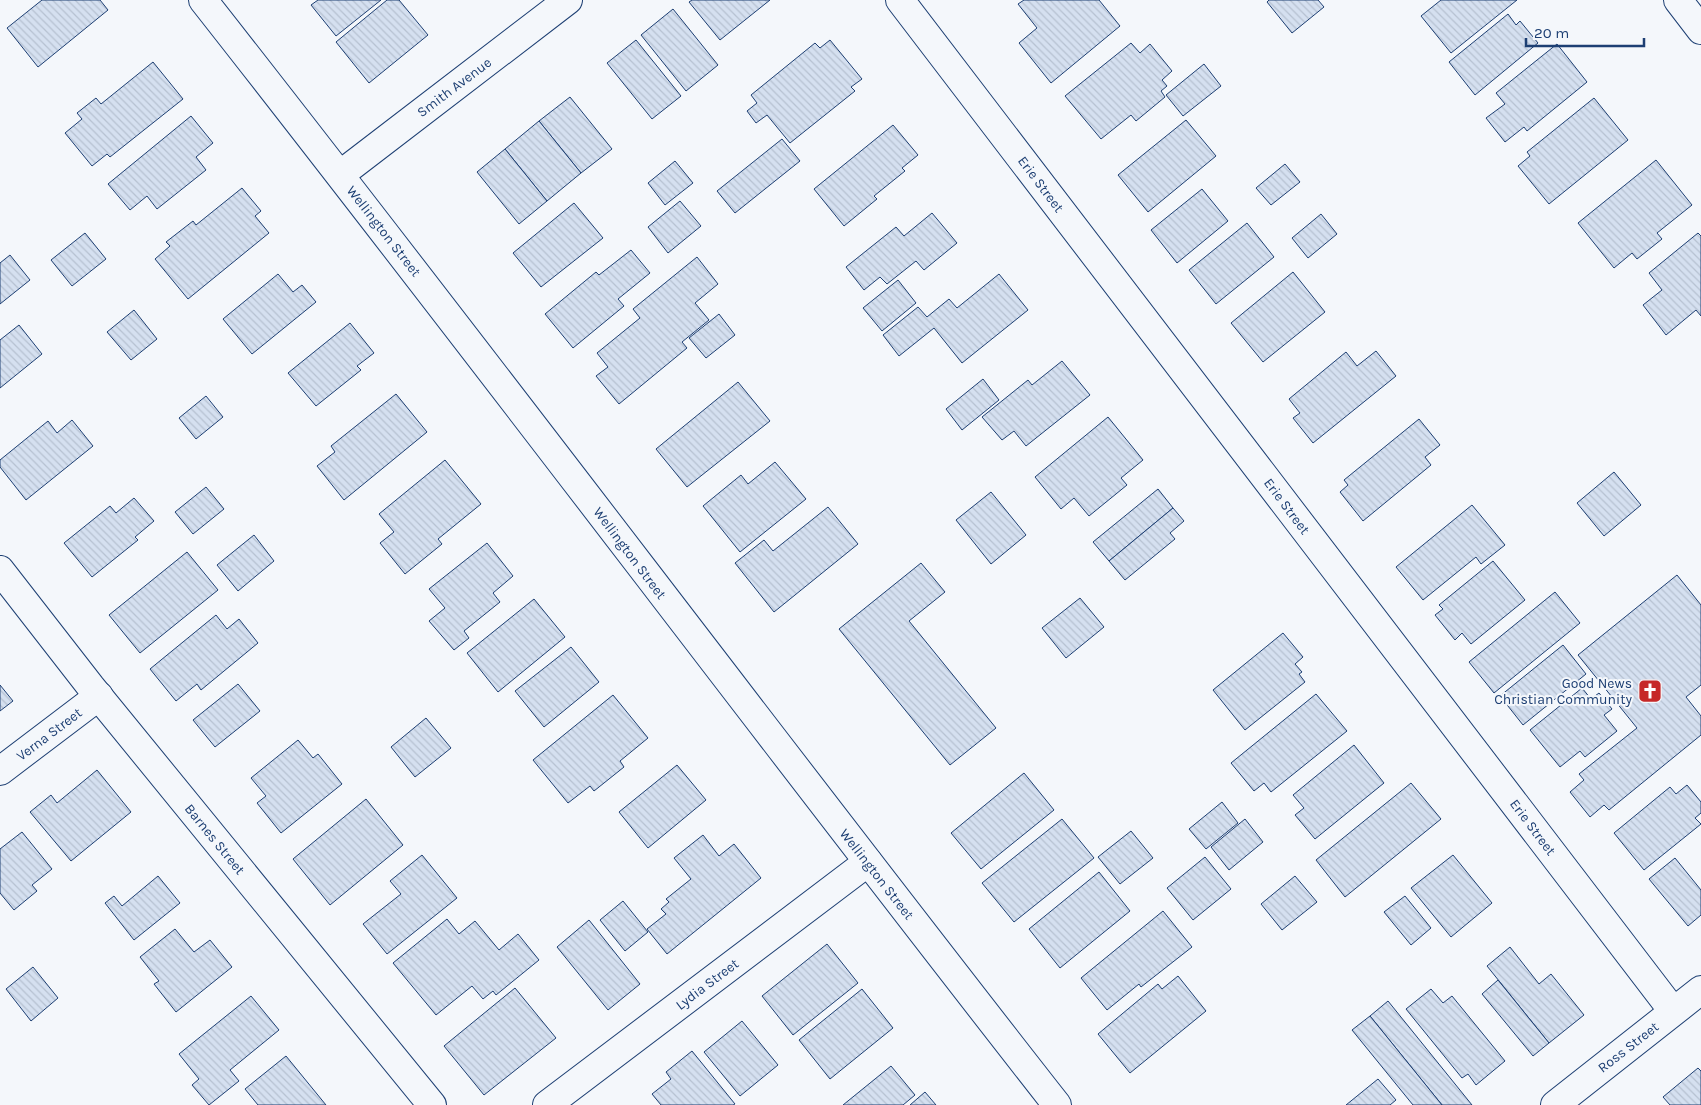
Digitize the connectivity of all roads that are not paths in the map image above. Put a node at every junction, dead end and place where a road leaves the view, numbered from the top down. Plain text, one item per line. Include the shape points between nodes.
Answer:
1 (203, 0) edge
2 (568, 0) edge
3 (900, 0) edge
4 (1678, 0) edge
5 (1701, 30) edge
6 (341, 174) junction
7 (0, 570) edge
8 (99, 696) junction
9 (0, 771) edge
10 (868, 862) junction
11 (1701, 990) edge
12 (1673, 1011) junction
13 (432, 1105) edge
14 (547, 1105) edge
15 (1057, 1105) edge
16 (1555, 1105) edge

1 - 6 street, Wellington Street
2 - 6 street, Smith Avenue
3 - 12 street, Erie Street
4 - 5 street
6 - 10 street, Wellington Street
7 - 8 street, Barnes Street
8 - 9 street, Verna Street
8 - 13 street, Barnes Street
10 - 14 street, Lydia Street
10 - 15 street, Wellington Street
11 - 12 street, Ross Street
12 - 16 street, Ross Street

